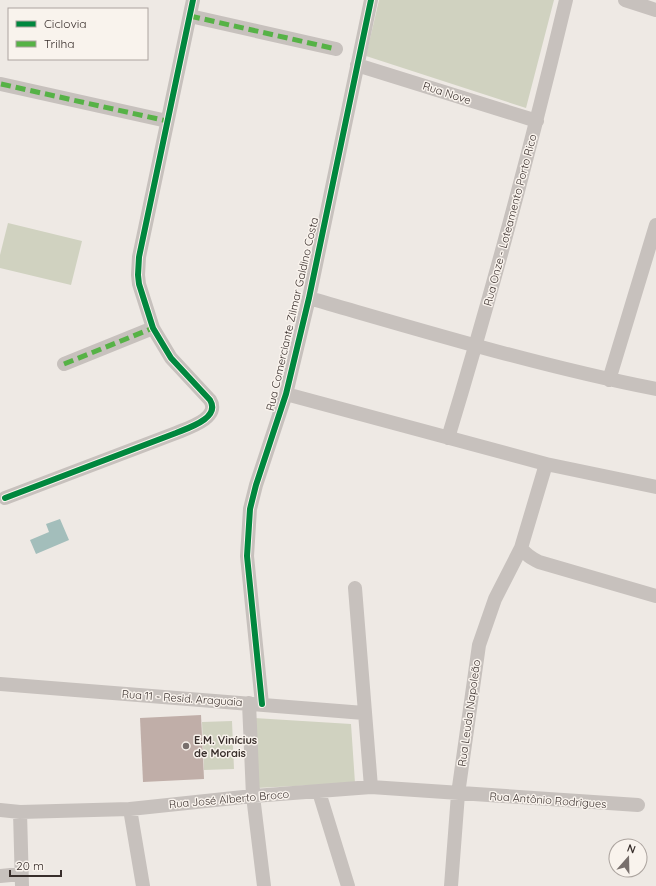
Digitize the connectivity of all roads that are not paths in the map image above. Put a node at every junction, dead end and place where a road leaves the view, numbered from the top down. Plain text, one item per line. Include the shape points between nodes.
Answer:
1 (193, 0) edge
2 (371, 0) edge
3 (566, 0) edge
4 (625, 0) edge
5 (656, 10) edge
6 (190, 16) junction
7 (336, 49) dead end
8 (358, 64) junction
9 (2, 84) dead end
10 (167, 121) junction
11 (537, 121) junction
12 (656, 225) edge
13 (309, 298) junction
14 (153, 328) junction
15 (476, 346) junction
16 (64, 364) dead end
17 (609, 380) junction
18 (656, 389) edge
19 (286, 394) junction
20 (448, 438) junction
21 (546, 464) junction
22 (656, 487) edge
23 (5, 498) dead end
24 (521, 548) junction
25 (354, 588) dead end
26 (656, 596) edge
27 (0, 684) edge
28 (255, 704) junction
29 (364, 713) junction
30 (371, 787) junction
31 (319, 792) junction
32 (458, 794) junction
33 (253, 796) junction
34 (638, 805) dead end
35 (130, 809) junction
36 (0, 810) edge
37 (20, 812) junction
38 (0, 876) edge
39 (21, 880) edge
40 (143, 886) edge
41 (264, 886) edge
42 (348, 886) edge
43 (451, 886) edge

1 - 6 street
2 - 8 street, Rua Comerciante Zilmar Galdino Costa
3 - 11 street, Rua Onze - Loteamento Porto Rico
4 - 5 street
6 - 7 street
6 - 10 street
8 - 11 street, Rua Nove
8 - 13 street, Rua Comerciante Zilmar Galdino Costa
9 - 10 street
10 - 14 street via 139,258 139,284
11 - 15 street, Rua Onze - Loteamento Porto Rico
12 - 17 street
13 - 15 street
13 - 19 street, Rua Comerciante Zilmar Galdino Costa
14 - 16 street
14 - 23 street via 172,358 210,400 213,407 208,417 176,433
15 - 17 street
15 - 20 street, Rua Onze - Loteamento Porto Rico
17 - 18 street
19 - 20 street
19 - 28 street, Rua Comerciante Zilmar Galdino Costa via 253,494 248,536
20 - 21 street
21 - 22 street
21 - 24 street, Rua Leuda Napoleão
24 - 26 street via 526,555 539,562
24 - 32 street, Rua Leuda Napoleão via 495,600 478,644
25 - 29 street
27 - 28 street, Rua 11 - Resid. Araguaia
28 - 29 street, Rua 11 - Resid. Araguaia
28 - 33 street, Rua Comerciante Zilmar Galdino Costa
29 - 30 street
30 - 31 street, Rua José Alberto Broco
30 - 32 street, Rua José Alberto Broco
31 - 33 street, Rua José Alberto Broco
31 - 42 street
32 - 34 street, Rua Antônio Rodrigues
32 - 43 street, Rua Leuda Napoleão
33 - 35 street, Rua José Alberto Broco
33 - 41 street, Rua Comerciante Zilmar Galdino Costa
35 - 37 street, Rua José Alberto Broco
35 - 40 street
36 - 37 street, Rua José Alberto Broco
37 - 39 street
38 - 39 street

